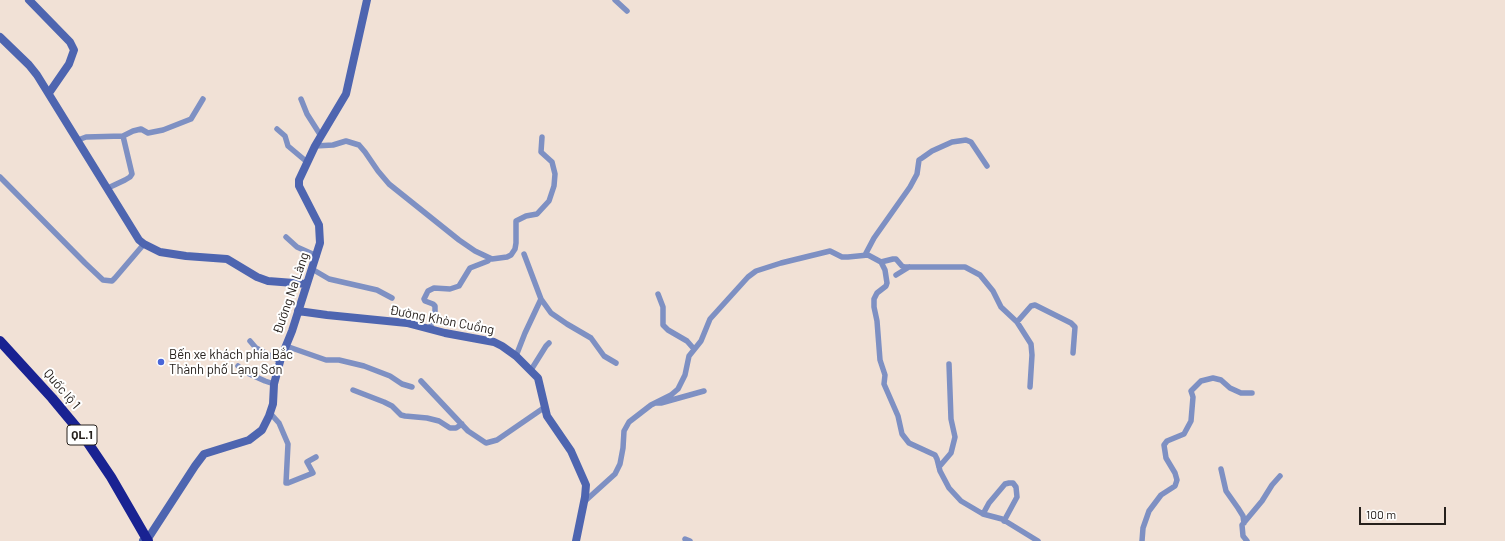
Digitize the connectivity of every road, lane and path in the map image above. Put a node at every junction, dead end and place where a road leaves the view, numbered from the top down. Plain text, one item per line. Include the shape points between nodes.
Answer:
1 (29, 0) edge
2 (367, 0) edge
3 (615, 0) edge
4 (627, 11) dead end
5 (0, 37) edge
6 (49, 93) junction
7 (203, 99) dead end
8 (301, 99) dead end
9 (277, 129) dead end
10 (123, 136) junction
11 (322, 136) junction
12 (542, 137) dead end
13 (78, 140) junction
14 (315, 146) junction
15 (307, 162) junction
16 (987, 166) dead end
17 (0, 177) edge
18 (108, 188) junction
19 (286, 237) dead end
20 (144, 244) junction
21 (524, 254) dead end
22 (865, 255) junction
23 (317, 256) junction
24 (490, 258) junction
25 (880, 262) junction
26 (909, 267) junction
27 (312, 269) junction
28 (896, 275) dead end
29 (307, 284) junction
30 (658, 294) dead end
31 (392, 298) dead end
32 (541, 299) junction
33 (298, 311) junction
34 (1017, 322) junction
35 (430, 329) junction
36 (0, 341) edge
37 (250, 342) dead end
38 (550, 343) dead end
39 (286, 346) junction
40 (694, 349) junction
41 (1073, 353) dead end
42 (516, 356) junction
43 (280, 361) junction
44 (616, 363) dead end
45 (949, 364) dead end
46 (238, 366) dead end
47 (531, 370) junction
48 (420, 381) dead end
49 (274, 384) junction
50 (412, 387) dead end
51 (1030, 387) dead end
52 (353, 390) dead end
53 (704, 391) dead end
54 (1252, 393) dead end
55 (655, 402) junction
56 (545, 407) junction
57 (270, 413) junction
58 (462, 424) junction
59 (316, 457) dead end
60 (939, 466) junction
61 (1221, 469) dead end
62 (1280, 476) dead end
63 (584, 502) junction
64 (983, 514) junction
65 (1004, 521) junction
66 (1244, 523) junction
67 (146, 541) edge
68 (576, 541) edge
69 (1038, 541) edge
70 (1142, 541) edge
71 (1247, 541) edge

1 - 6 street via 70,42 74,50 69,64
2 - 11 street, Đường Na Làng via 346,94
3 - 4 street
5 - 6 street via 29,65
6 - 13 street
7 - 10 street via 188,120 160,131 148,133 141,129
8 - 11 street via 307,114
9 - 15 street via 284,136 288,146
10 - 13 street via 86,137
10 - 18 street via 132,174
11 - 14 street, Đường Na Làng
12 - 24 street via 541,152 552,162 555,174 549,201 537,214 516,221 516,246 511,255
13 - 18 street
14 - 15 street, Đường Na Làng
14 - 24 street via 346,141 359,145 389,184 459,240
15 - 23 street, Đường Na Làng via 298,183 318,225 320,239
16 - 22 street via 971,142 966,140 952,142 919,160 917,174 910,187
17 - 20 street via 103,280 112,281
18 - 20 street via 139,240
19 - 23 street via 297,248
20 - 29 street via 160,252 227,260 268,281
21 - 32 street
22 - 25 street
22 - 40 street via 842,257 830,251 756,272 748,277 713,314 701,341
23 - 27 street, Đường Na Làng
24 - 35 street via 470,268 459,286 450,289 434,288 428,291 424,299 435,306
25 - 26 street via 894,259 902,266
25 - 60 street via 887,276 887,283 877,293 874,307 880,360 885,375 884,384 898,416 902,434 909,443 935,455
26 - 28 street
26 - 34 street via 959,266 971,269 994,291 1001,307
27 - 29 street, Đường Na Làng
27 - 31 street via 329,279 374,289
29 - 33 street, Đường Na Làng
30 - 40 street via 663,307 663,325 687,341
32 - 42 street
32 - 44 street via 551,313 591,338 604,356
33 - 35 street, Đường Khòn Cuổng via 407,323
33 - 39 street, Đường Na Làng
34 - 41 street via 1030,306 1035,305 1071,323 1075,327
34 - 51 street via 1030,344
35 - 42 street, Đường Khòn Cuổng via 494,342
36 - 67 highway, Quốc lộ 1 / QL.1 via 82,434 112,478
37 - 43 street via 260,351
38 - 47 street
39 - 43 street, Đường Na Làng
39 - 50 street via 326,360 339,360 364,366
40 - 55 street via 689,356 685,375 678,390
42 - 47 street, Đường Khòn Cuổng
43 - 49 street, Đường Na Làng
45 - 60 street via 951,419 955,437 951,453
46 - 49 street
47 - 56 street, Đường Khòn Cuổng via 538,378
48 - 58 street
49 - 57 street, Đường Na Làng
52 - 58 street via 384,402 405,416 439,421 450,428
53 - 55 street via 661,403
54 - 70 street via 1241,393 1221,380 1213,378 1201,381 1191,391 1191,421 1184,434 1166,441 1164,445 1166,458 1175,473 1176,486 1161,494 1149,511
55 - 63 street via 629,422 624,431 617,472
56 - 58 street via 491,443 486,443
56 - 63 street, Đường Khòn Cuổng via 580,470 586,485
57 - 59 street via 279,423 288,444 286,483 312,473 307,462
57 - 67 street, Đường Na Làng via 262,430 253,437 204,454
60 - 64 street via 953,493
61 - 66 street via 1226,491 1243,516
62 - 66 street
63 - 68 street, Đường Khòn Cuổng
64 - 65 street
64 - 65 street via 1005,484 1010,482 1016,487 1016,497
65 - 69 street
66 - 71 street via 1243,536

